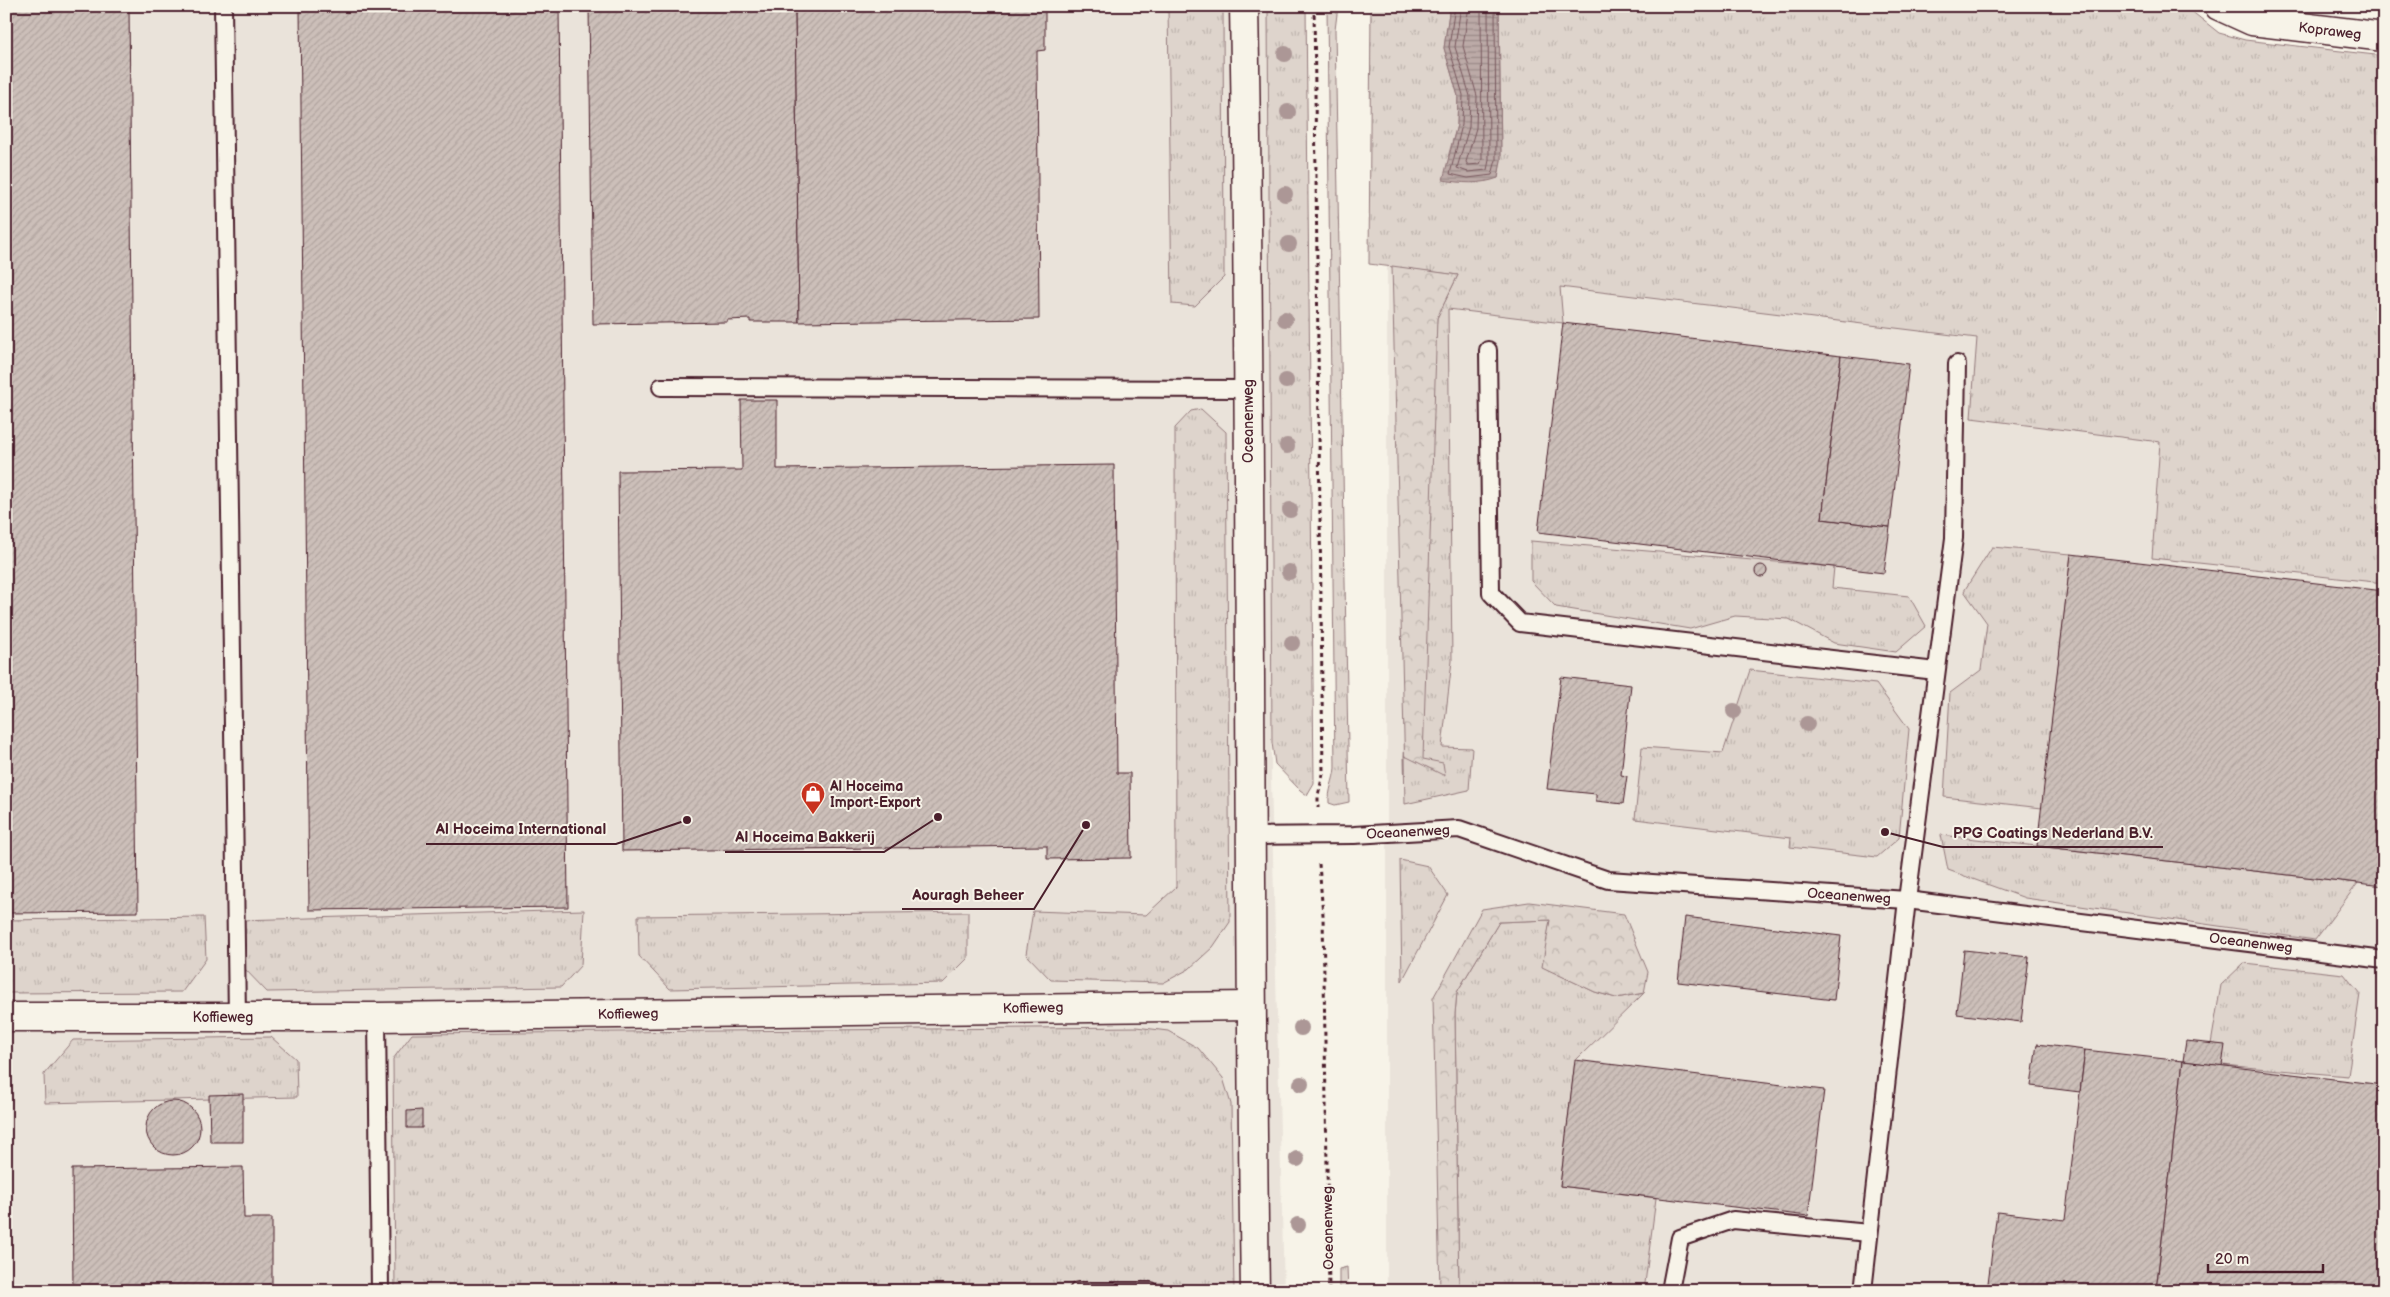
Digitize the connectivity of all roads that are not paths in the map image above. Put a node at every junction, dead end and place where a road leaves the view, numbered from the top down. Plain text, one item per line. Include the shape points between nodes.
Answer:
1 (223, 6) edge
2 (1244, 6) edge
3 (2220, 6) edge
4 (2384, 37) edge
5 (1488, 350) dead end
6 (1957, 364) dead end
7 (661, 387) dead end
8 (1248, 388) junction
9 (1936, 671) junction
10 (1250, 836) junction
11 (1908, 900) junction
12 (2384, 960) edge
13 (1250, 1006) junction
14 (6, 1017) edge
15 (237, 1017) junction
16 (377, 1017) junction
17 (1869, 1233) junction
18 (380, 1291) edge
19 (1078, 1291) edge
20 (1151, 1291) edge
21 (1255, 1291) edge
22 (1670, 1291) edge
23 (1862, 1291) edge

1 - 15 lane
2 - 8 street, Oceanenweg
3 - 4 street, Kopraweg via 2252,21
5 - 9 lane via 1491,593 1520,623
6 - 9 lane via 1954,538
7 - 8 lane
8 - 10 street, Oceanenweg
9 - 11 lane
10 - 11 lane, Oceanenweg via 1459,829 1608,880
10 - 13 street, Oceanenweg
11 - 12 lane, Oceanenweg
11 - 17 lane
13 - 16 street, Koffieweg
13 - 21 street, Oceanenweg
14 - 15 street, Koffieweg
15 - 16 street, Koffieweg
16 - 18 lane
17 - 22 lane via 1733,1220 1680,1238
17 - 23 lane
19 - 20 lane

